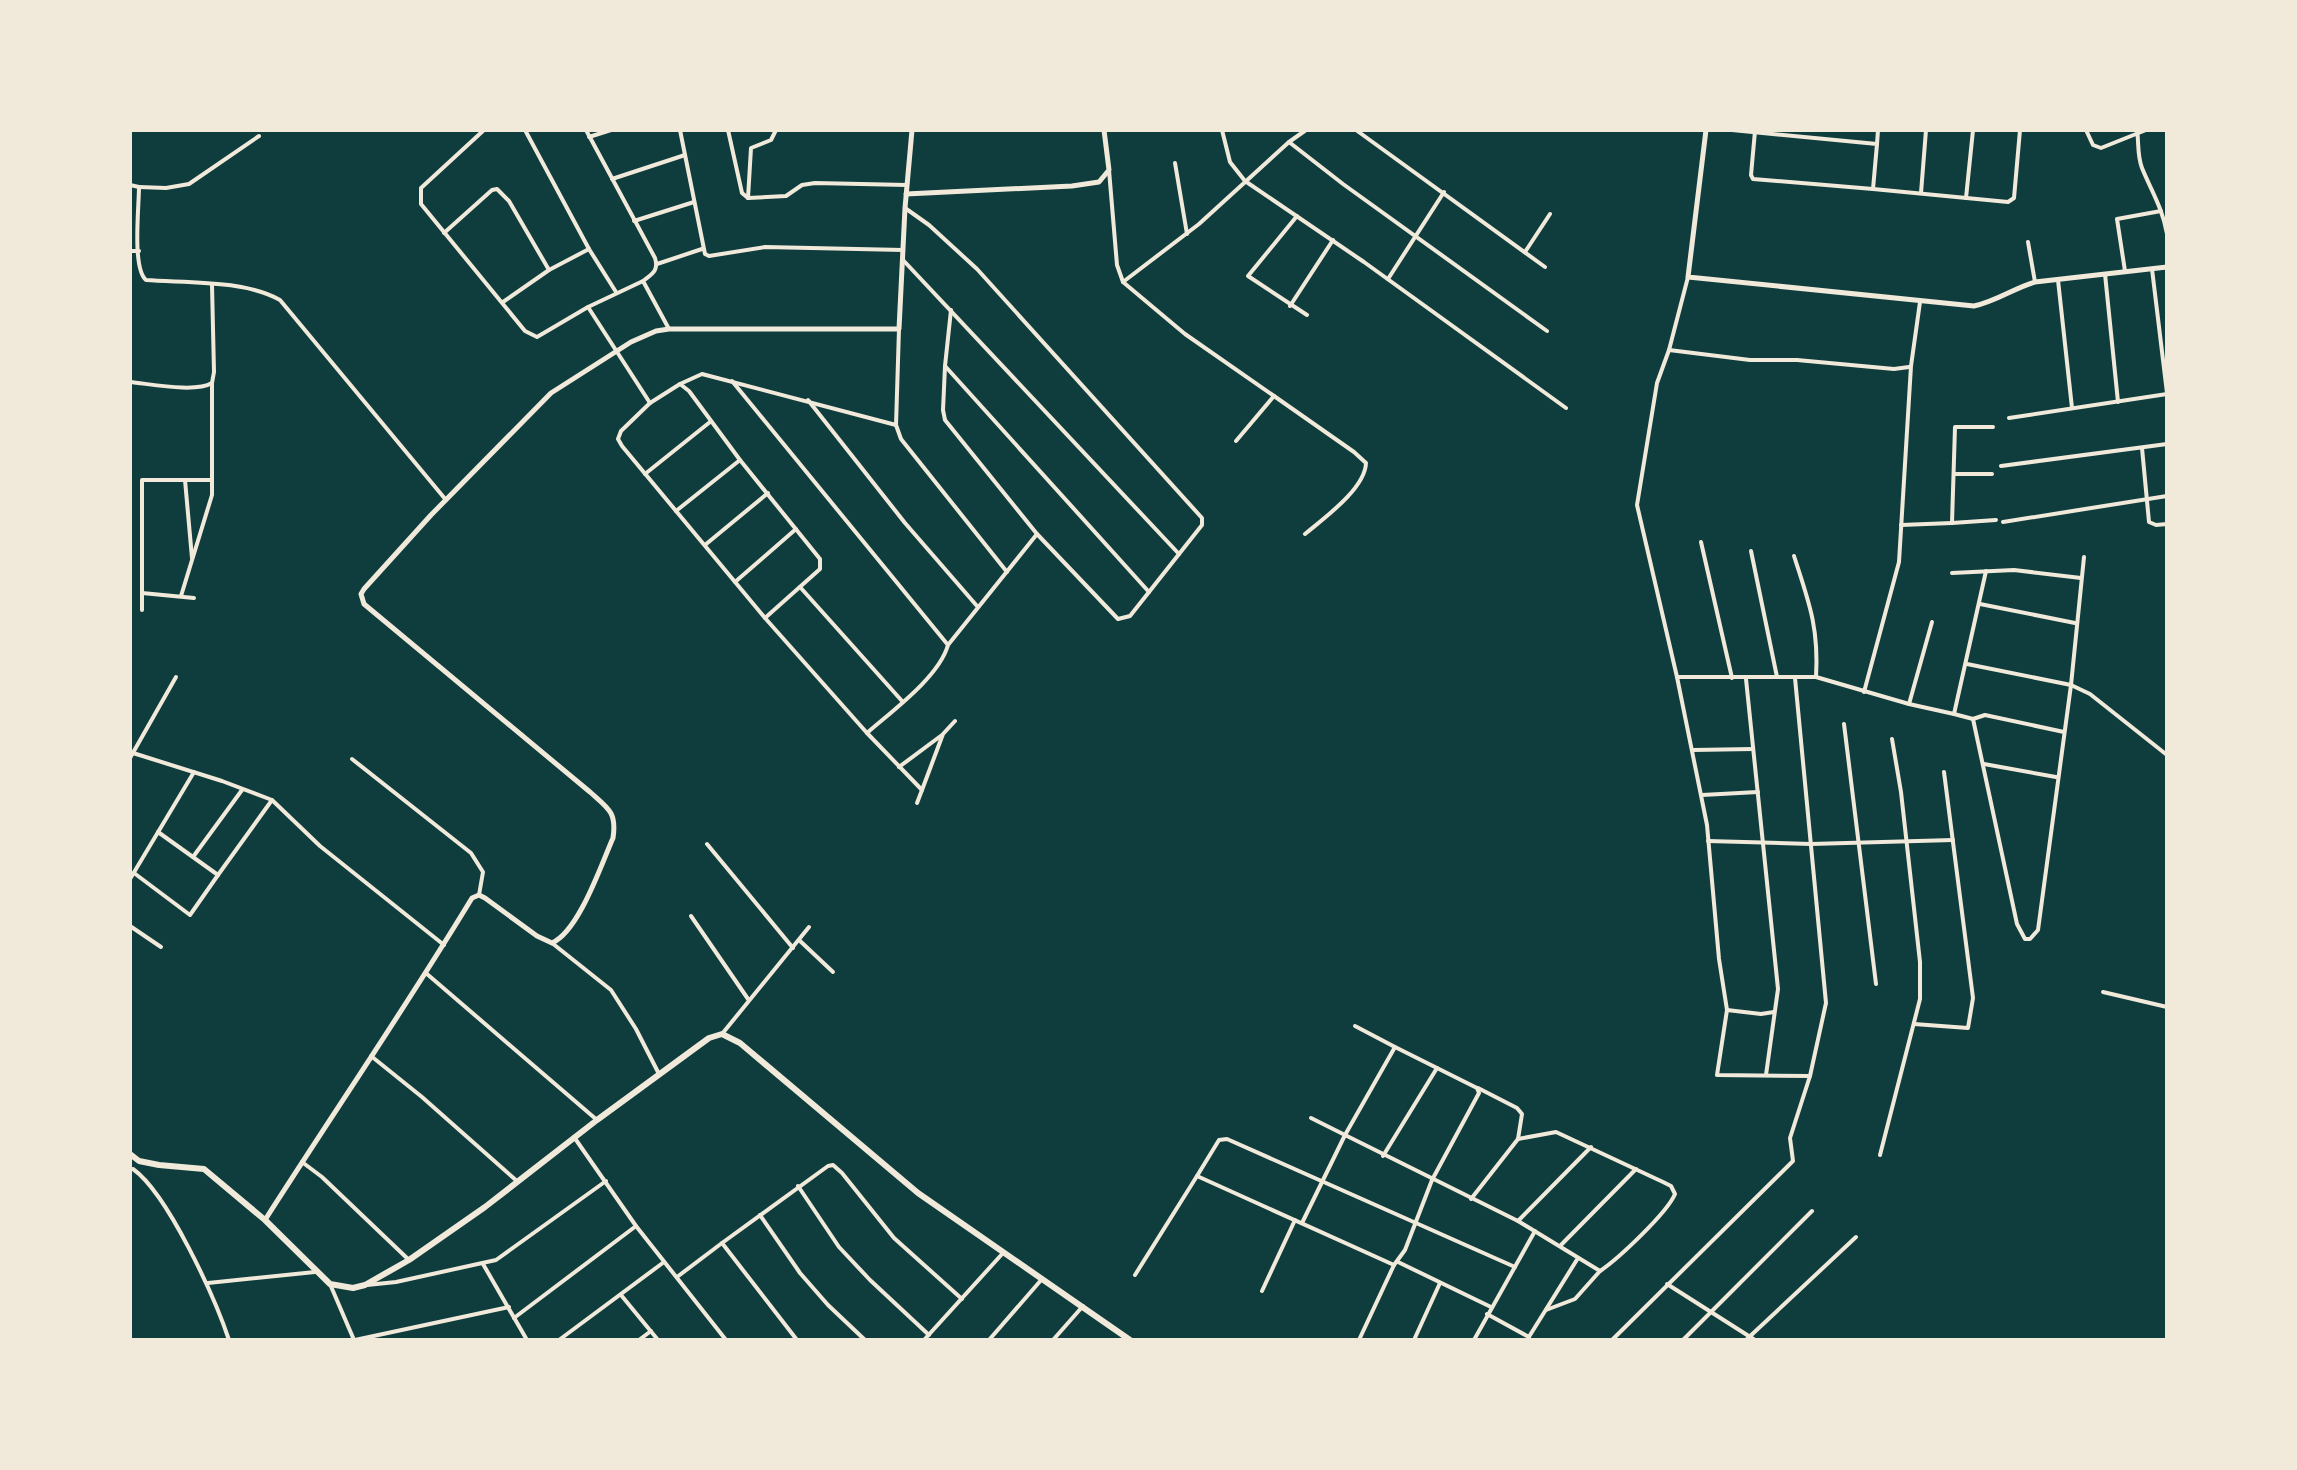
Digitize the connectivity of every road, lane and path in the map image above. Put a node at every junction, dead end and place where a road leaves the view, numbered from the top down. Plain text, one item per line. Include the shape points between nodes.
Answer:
1 (484, 130) edge
2 (525, 130) edge
3 (586, 130) edge
4 (611, 130) edge
5 (680, 130) edge
6 (728, 130) edge
7 (776, 130) edge
8 (912, 130) edge
9 (1104, 130) edge
10 (1222, 130) edge
11 (1306, 130) edge
12 (1356, 130) edge
13 (1706, 130) edge
14 (1732, 130) edge
15 (1878, 130) edge
16 (1926, 130) edge
17 (1973, 130) edge
18 (2020, 130) edge
19 (2086, 130) edge
20 (2146, 130) edge
21 (1755, 131) edge
22 (2138, 132) edge
23 (259, 136) dead end
24 (589, 137) junction
25 (1289, 142) junction
26 (1877, 144) junction
27 (685, 155) junction
28 (1175, 163) dead end
29 (1109, 170) junction
30 (612, 179) junction
31 (1245, 181) junction
32 (130, 185) edge
33 (907, 185) junction
34 (139, 187) junction
35 (1873, 189) junction
36 (1444, 192) junction
37 (1921, 193) junction
38 (906, 194) junction
39 (748, 198) junction
40 (1966, 198) junction
41 (694, 202) junction
42 (905, 208) junction
43 (2161, 211) junction
44 (1550, 214) dead end
45 (1297, 216) junction
46 (634, 221) junction
47 (444, 233) junction
48 (1187, 234) junction
49 (2167, 234) edge
50 (1416, 236) junction
51 (1333, 240) junction
52 (2028, 242) dead end
53 (589, 249) junction
54 (702, 249) junction
55 (904, 250) junction
56 (130, 251) edge
57 (139, 251) junction
58 (1525, 252) junction
59 (903, 260) junction
60 (657, 264) junction
61 (1545, 267) dead end
62 (2167, 267) edge
63 (2152, 269) junction
64 (549, 270) junction
65 (2125, 272) junction
66 (2105, 274) junction
67 (1688, 277) junction
68 (1388, 279) junction
69 (2058, 280) junction
70 (643, 281) junction
71 (1123, 282) junction
72 (2035, 282) junction
73 (212, 284) junction
74 (616, 292) junction
75 (502, 302) junction
76 (1920, 302) junction
77 (1290, 306) junction
78 (588, 307) junction
79 (951, 310) junction
80 (1307, 315) dead end
81 (669, 329) junction
82 (899, 329) junction
83 (1547, 331) dead end
84 (1669, 350) junction
85 (615, 352) junction
86 (945, 366) junction
87 (1911, 366) junction
88 (732, 381) junction
89 (130, 382) edge
90 (212, 383) junction
91 (680, 384) junction
92 (2167, 394) edge
93 (1274, 396) junction
94 (808, 400) junction
95 (2118, 402) junction
96 (650, 403) junction
97 (1566, 408) dead end
98 (2072, 408) junction
99 (2009, 418) dead end
100 (710, 422) junction
101 (896, 425) junction
102 (1993, 427) dead end
103 (1236, 441) dead end
104 (2167, 444) edge
105 (2142, 447) junction
106 (740, 460) junction
107 (2001, 466) dead end
108 (645, 474) junction
109 (1954, 474) junction
110 (1992, 474) dead end
111 (185, 480) junction
112 (212, 480) junction
113 (768, 493) junction
114 (2167, 496) edge
115 (2146, 499) junction
116 (447, 500) junction
117 (676, 511) junction
118 (1996, 520) dead end
119 (2003, 522) dead end
120 (1952, 523) junction
121 (2167, 524) edge
122 (1901, 525) junction
123 (796, 529) junction
124 (1037, 534) junction
125 (1305, 534) dead end
126 (1701, 542) dead end
127 (704, 546) junction
128 (1751, 551) dead end
129 (1179, 554) junction
130 (1794, 556) dead end
131 (2084, 557) dead end
132 (192, 560) junction
133 (1986, 571) junction
134 (1008, 573) junction
135 (1952, 573) dead end
136 (2081, 578) junction
137 (735, 582) junction
138 (800, 587) junction
139 (1149, 592) junction
140 (142, 593) junction
141 (181, 596) junction
142 (194, 598) dead end
143 (1980, 604) junction
144 (977, 606) junction
145 (142, 610) dead end
146 (765, 618) junction
147 (1932, 622) dead end
148 (2076, 623) junction
149 (948, 645) junction
150 (1967, 664) junction
151 (176, 677) dead end
152 (1677, 677) junction
153 (1816, 677) junction
154 (1732, 678) junction
155 (1777, 678) junction
156 (1795, 678) junction
157 (1746, 679) junction
158 (2071, 685) junction
159 (1864, 692) junction
160 (902, 701) junction
161 (1909, 704) junction
162 (1954, 714) junction
163 (1973, 719) junction
164 (955, 721) dead end
165 (1844, 724) dead end
166 (2064, 732) junction
167 (867, 733) junction
168 (943, 734) junction
169 (1892, 739) dead end
170 (1753, 749) junction
171 (1693, 750) junction
172 (2167, 755) edge
173 (131, 756) edge
174 (352, 759) dead end
175 (1984, 764) junction
176 (899, 767) junction
177 (194, 772) junction
178 (1944, 772) dead end
179 (2056, 777) junction
180 (242, 790) junction
181 (922, 790) junction
182 (1758, 792) junction
183 (1702, 795) junction
184 (272, 800) junction
185 (917, 803) dead end
186 (158, 832) junction
187 (1906, 840) junction
188 (1953, 840) junction
189 (1708, 841) junction
190 (1764, 842) junction
191 (1859, 842) junction
192 (707, 844) dead end
193 (1811, 844) junction
194 (193, 857) junction
195 (134, 873) junction
196 (218, 875) junction
197 (130, 879) edge
198 (479, 895) junction
199 (691, 916) dead end
200 (130, 926) edge
201 (809, 927) dead end
202 (799, 940) junction
203 (552, 943) junction
204 (444, 945) junction
205 (161, 947) dead end
206 (793, 948) junction
207 (833, 972) dead end
208 (427, 974) junction
209 (1876, 984) dead end
210 (2103, 992) dead end
211 (748, 999) junction
212 (2167, 1007) edge
213 (1727, 1010) junction
214 (1776, 1010) junction
215 (1914, 1024) junction
216 (1355, 1026) dead end
217 (722, 1034) junction
218 (1395, 1047) junction
219 (371, 1055) junction
220 (1437, 1068) junction
221 (659, 1074) junction
222 (1766, 1075) junction
223 (1810, 1076) junction
224 (1477, 1088) junction
225 (1311, 1118) dead end
226 (597, 1120) junction
227 (1345, 1135) junction
228 (574, 1137) junction
229 (1518, 1139) junction
230 (1591, 1147) junction
231 (130, 1154) edge
232 (1880, 1155) dead end
233 (1383, 1156) junction
234 (139, 1161) junction
235 (302, 1162) junction
236 (1636, 1169) junction
237 (132, 1170) edge
238 (1197, 1176) junction
239 (1324, 1180) junction
240 (1432, 1180) junction
241 (606, 1181) junction
242 (518, 1182) junction
243 (798, 1186) junction
244 (1471, 1199) junction
245 (1812, 1211) dead end
246 (760, 1215) junction
247 (265, 1220) junction
248 (1295, 1220) junction
249 (1518, 1221) junction
250 (1302, 1223) junction
251 (1415, 1223) junction
252 (636, 1226) junction
253 (1535, 1231) junction
254 (1856, 1237) dead end
255 (722, 1243) junction
256 (1560, 1246) junction
257 (1003, 1252) junction
258 (1578, 1258) junction
259 (409, 1260) junction
260 (664, 1262) junction
261 (483, 1264) junction
262 (1396, 1264) junction
263 (1515, 1267) junction
264 (1600, 1271) junction
265 (315, 1272) junction
266 (1135, 1275) dead end
267 (677, 1277) junction
268 (1042, 1279) junction
269 (208, 1283) junction
270 (1440, 1283) junction
271 (330, 1284) junction
272 (1667, 1284) junction
273 (365, 1285) junction
274 (1262, 1291) dead end
275 (621, 1295) junction
276 (962, 1299) junction
277 (1083, 1306) junction
278 (509, 1307) junction
279 (1491, 1307) junction
280 (1546, 1310) junction
281 (1713, 1312) junction
282 (1487, 1314) junction
283 (514, 1318) junction
284 (651, 1331) junction
285 (929, 1335) junction
286 (1747, 1338) edge
287 (1528, 1339) edge
288 (229, 1340) edge
289 (354, 1340) edge
290 (527, 1340) edge
291 (559, 1340) edge
292 (639, 1340) edge
293 (658, 1340) edge
294 (726, 1340) edge
295 (797, 1340) edge
296 (865, 1340) edge
297 (924, 1340) edge
298 (989, 1340) edge
299 (1053, 1340) edge
300 (1130, 1340) edge
301 (1359, 1340) edge
302 (1414, 1340) edge
303 (1474, 1340) edge
304 (1612, 1340) edge
305 (1683, 1340) edge
306 (1755, 1340) edge

1 - 47 street via 421,188 421,204
2 - 53 street
3 - 24 street
4 - 24 street
5 - 27 street
6 - 39 street via 742,193
7 - 39 street via 771,140 751,148
8 - 33 street
9 - 29 street
10 - 31 street via 1230,162
11 - 25 street
12 - 36 street
13 - 67 street
14 - 21 street
15 - 26 street
16 - 37 street
17 - 40 street
18 - 40 street via 2012,200
19 - 22 street via 2093,145 2101,148
20 - 22 street
21 - 26 street
21 - 35 street via 1753,179
22 - 43 street via 2142,168
23 - 34 street via 189,184
24 - 30 street
25 - 31 street
25 - 50 street
26 - 35 street
27 - 30 street
27 - 41 street
28 - 48 street
29 - 38 street via 1090,184
29 - 71 street
30 - 46 street
31 - 45 street
31 - 48 street
32 - 34 street
33 - 38 street
33 - 39 street via 815,183 786,196
34 - 57 street
35 - 37 street
36 - 50 street
36 - 58 street
37 - 40 street
38 - 42 street
41 - 46 street
41 - 54 street
42 - 55 street
42 - 129 street via 977,269 1195,508 1202,525
43 - 49 street
43 - 65 street via 2117,219
44 - 58 street
45 - 51 street
45 - 77 street via 1248,276
46 - 60 street
47 - 64 street via 497,189
47 - 75 street
48 - 71 street
50 - 68 street
50 - 83 street
51 - 68 street
51 - 77 street
52 - 72 street
53 - 64 street
53 - 74 street
54 - 55 street via 709,256 765,247
54 - 60 street
55 - 59 street
56 - 57 street
57 - 73 street via 146,280
58 - 61 street
59 - 79 street
59 - 82 street
60 - 70 street
62 - 63 street
63 - 65 street
63 - 92 street
64 - 75 street
65 - 66 street
66 - 69 street
66 - 95 street
67 - 76 street
67 - 84 street
68 - 97 street
69 - 72 street
69 - 98 street
70 - 74 street
70 - 81 street
71 - 93 street via 1185,334
72 - 76 street via 1974,306
73 - 90 street
73 - 116 street via 280,300
74 - 78 street
75 - 78 street via 525,331 537,337
76 - 87 street
77 - 80 street
78 - 85 street
79 - 86 street
79 - 129 street
81 - 82 street
81 - 85 street
82 - 101 street
84 - 87 street via 1750,360
84 - 152 street via 1657,383 1637,505
85 - 96 street
85 - 116 street via 551,393
86 - 124 street via 945,420
86 - 139 street
87 - 122 street
88 - 91 street via 702,374
88 - 94 street
88 - 149 street
89 - 90 street via 180,387
90 - 112 street
91 - 96 street
91 - 100 street
92 - 95 street
93 - 103 street
93 - 125 street via 1366,463 1364,476 1343,501
94 - 101 street
94 - 144 street
95 - 98 street
96 - 108 street via 618,439
98 - 99 street
100 - 106 street
100 - 108 street
101 - 134 street via 901,439
102 - 109 street via 1955,427
104 - 105 street
105 - 107 street
105 - 115 street
106 - 113 street
106 - 117 street
108 - 117 street
109 - 110 street
109 - 120 street
111 - 112 street
111 - 132 street
111 - 140 street via 142,480
112 - 132 street
113 - 123 street
113 - 127 street
114 - 115 street
115 - 119 street
115 - 121 street via 2149,522
116 - 203 street via 361,594 364,604 614,816 613,838 577,917
117 - 127 street
118 - 120 street
120 - 122 street
122 - 159 street via 1899,562
123 - 137 street
123 - 138 street via 821,564
124 - 134 street
124 - 139 street via 1118,619 1130,616
126 - 154 street
127 - 137 street
128 - 155 street
129 - 139 street
130 - 153 street via 1815,623
131 - 136 street
132 - 141 street
133 - 135 street
133 - 136 street
133 - 143 street
134 - 144 street
136 - 148 street
137 - 146 street
138 - 146 street
138 - 160 street
140 - 141 street
140 - 145 street
141 - 142 street
143 - 148 street
143 - 150 street
144 - 149 street
146 - 167 street
147 - 161 street
148 - 158 street
149 - 160 street via 945,657
150 - 158 street
150 - 162 street
151 - 173 street
152 - 154 street
152 - 171 street
153 - 156 street
153 - 159 street
154 - 157 street
155 - 156 street
155 - 157 street
156 - 193 street
157 - 170 street
158 - 166 street
158 - 172 street
159 - 161 street
160 - 167 street
161 - 162 street
162 - 163 street
163 - 166 street via 1985,715
163 - 175 street
164 - 168 street
165 - 191 street
166 - 179 street
167 - 176 street
168 - 176 street
168 - 181 street
169 - 187 street
170 - 171 street
170 - 182 street
171 - 183 street
173 - 177 street
174 - 198 street via 471,853 483,872
175 - 179 street
175 - 179 street via 2017,924 2025,939 2038,930
176 - 181 street
177 - 180 street
177 - 186 street
178 - 188 street
180 - 184 street
180 - 194 street
181 - 185 street
182 - 183 street
182 - 190 street
183 - 189 street
184 - 196 street
184 - 204 street via 320,846
186 - 194 street
186 - 195 street
187 - 188 street
187 - 191 street
187 - 215 street via 1920,962
188 - 215 street via 1973,998 1970,1020 1968,1028
189 - 190 street
189 - 213 street
190 - 193 street
190 - 214 street
191 - 193 street
191 - 209 street
192 - 206 street
193 - 223 street via 1826,1003
194 - 196 street
195 - 196 street via 190,915
195 - 197 street
198 - 203 street
198 - 204 street via 472,898
199 - 211 street
200 - 205 street
201 - 202 street
202 - 206 street
202 - 207 street
203 - 221 street via 611,990
204 - 208 street
206 - 211 street
208 - 219 street
208 - 226 street
210 - 212 street
211 - 217 street
213 - 214 street
213 - 222 street via 1717,1075
214 - 222 street
215 - 232 street
216 - 218 street
217 - 221 main road
217 - 257 main road via 740,1043 918,1193
218 - 220 street
218 - 227 street
219 - 235 street
219 - 242 street
220 - 224 street
220 - 233 street
221 - 226 main road
222 - 223 street
223 - 272 street via 1790,1138 1793,1161
224 - 229 street via 1522,1114
224 - 240 street
225 - 227 street
226 - 228 main road
227 - 233 street
227 - 239 street
228 - 241 street
228 - 242 main road
229 - 230 street via 1556,1132
229 - 244 street
230 - 236 street
230 - 249 street
231 - 234 main road
233 - 240 street
234 - 237 street
234 - 247 main road via 204,1169
235 - 247 street
235 - 259 street
236 - 256 street
236 - 264 street via 1671,1186 1675,1194
237 - 269 street via 143,1176 168,1213
238 - 239 street via 1222,1138
238 - 248 street
238 - 266 street
239 - 250 street
239 - 251 street
240 - 244 street
240 - 251 street
241 - 252 street
241 - 261 street via 516,1247
242 - 259 main road
243 - 246 street
243 - 276 street via 833,1165 894,1238
243 - 285 street via 839,1247
244 - 249 street
245 - 281 street
246 - 255 street
246 - 296 street via 800,1273
247 - 265 main road
248 - 250 street
248 - 274 street
249 - 253 street
250 - 262 street
251 - 262 street
251 - 263 street
252 - 260 street
252 - 283 street
253 - 256 street
253 - 263 street
254 - 286 street
255 - 267 street
255 - 295 street
256 - 258 street
257 - 268 main road
257 - 276 street
258 - 264 street
258 - 280 street
259 - 273 main road
260 - 267 street
260 - 275 street
261 - 273 street
261 - 278 street
262 - 270 street
262 - 301 street
263 - 279 street
264 - 280 street via 1575,1299
265 - 269 street
265 - 271 main road
267 - 294 street
268 - 277 main road
268 - 298 street
269 - 288 street
270 - 279 street
270 - 302 street
271 - 273 main road via 344,1289
271 - 289 street
272 - 281 street
272 - 304 street
275 - 284 street
275 - 291 street
276 - 285 street
277 - 299 street
277 - 300 main road
278 - 283 street
278 - 289 street
279 - 282 street
280 - 287 street
281 - 286 street
281 - 305 street
282 - 287 street
282 - 303 street
283 - 290 street
284 - 292 street
284 - 293 street
285 - 297 street
286 - 306 street

